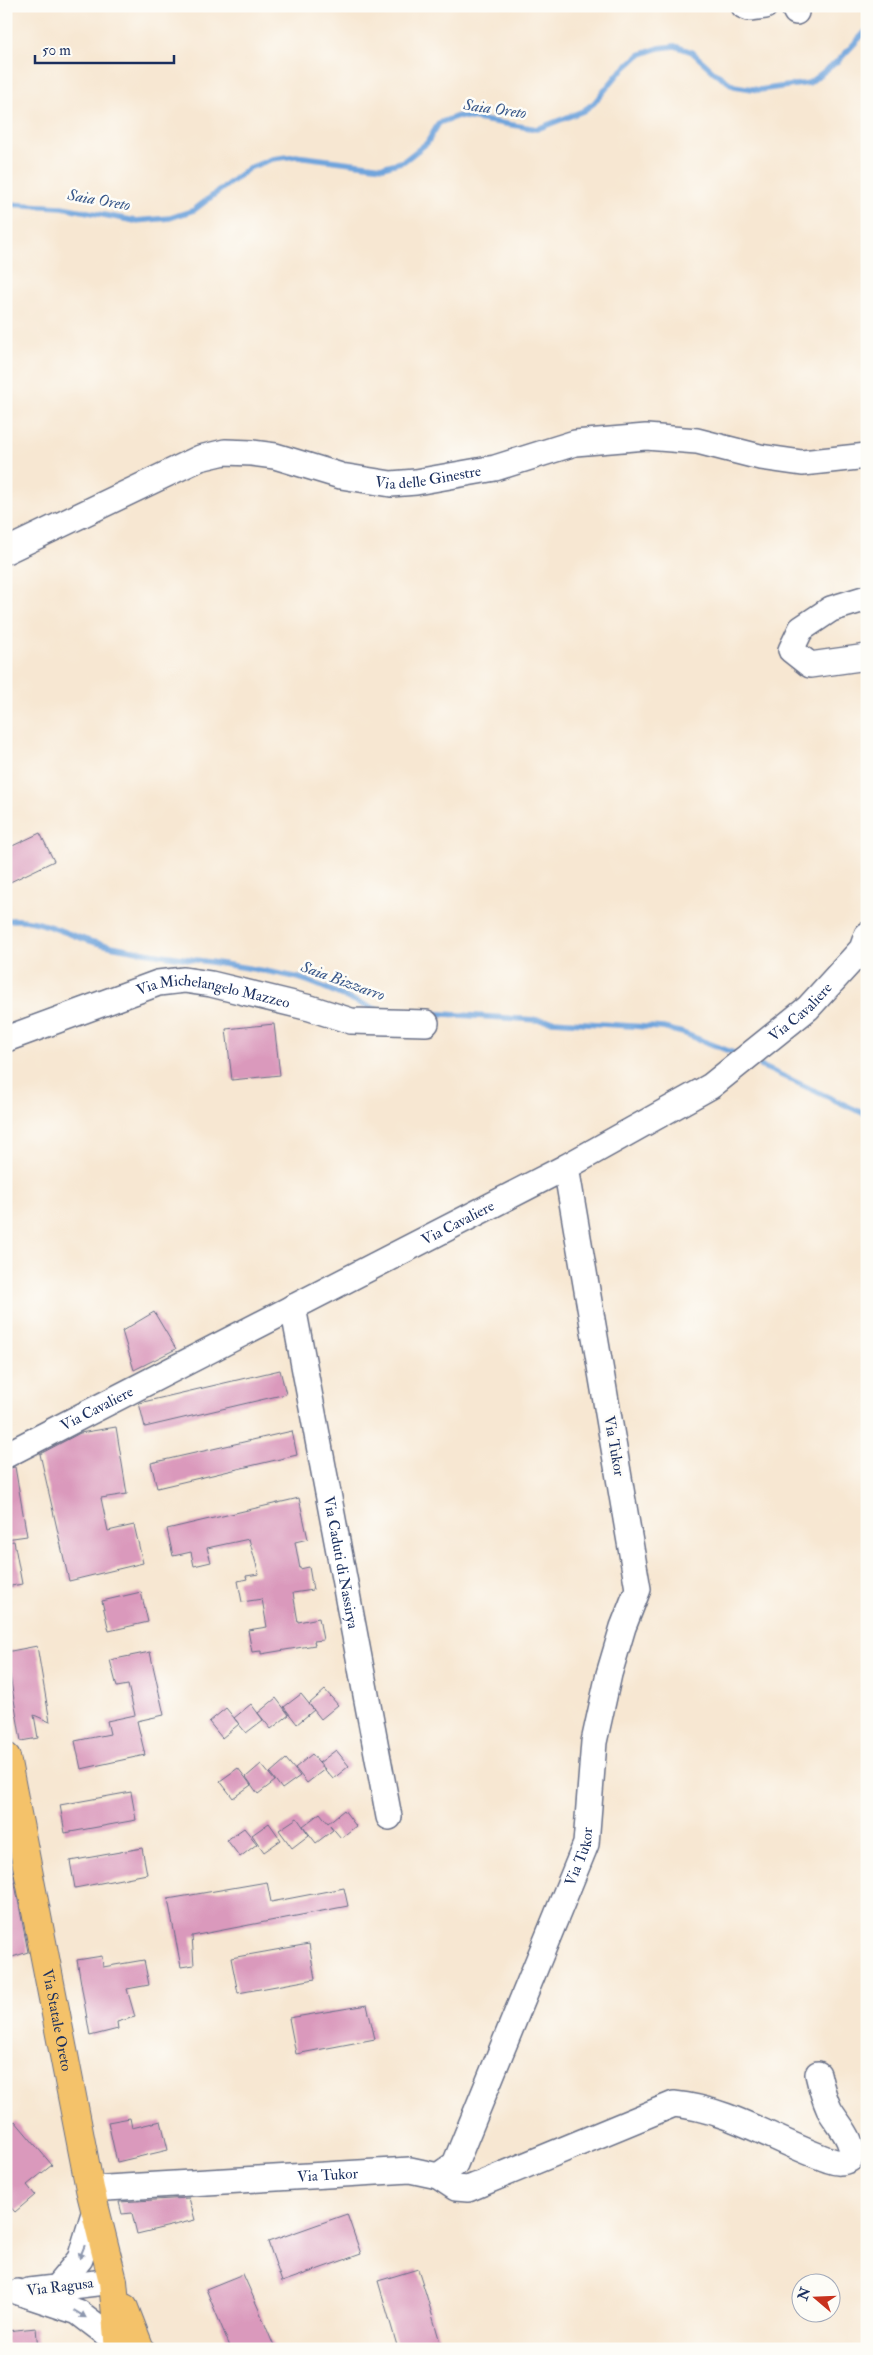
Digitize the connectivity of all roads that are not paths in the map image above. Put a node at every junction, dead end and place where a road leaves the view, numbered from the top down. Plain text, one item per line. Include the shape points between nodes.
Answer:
1 (744, 6) edge
2 (765, 6) edge
3 (867, 456) edge
4 (6, 551) edge
5 (867, 598) edge
6 (867, 657) edge
7 (867, 935) edge
8 (426, 1023) dead end
9 (6, 1039) edge
10 (566, 1168) junction
11 (293, 1307) junction
12 (6, 1455) edge
13 (6, 1756) edge
14 (389, 1817) dead end
15 (818, 2074) dead end
16 (438, 2176) junction
17 (93, 2199) junction
18 (113, 2281) junction
19 (56, 2288) junction
20 (12, 2293) edge
21 (126, 2348) edge

1 - 2 street
3 - 4 street, Via delle Ginestre via 802,463 760,457 698,441 646,437 575,443 495,468 391,484 341,476 274,456 225,452 200,458
5 - 6 street via 831,609 800,629 791,650 810,665
7 - 10 street, Via Cavaliere via 862,949 808,1008 734,1069 652,1121
8 - 9 street, Via Michelangelo Mazzeo via 351,1021 310,1008 184,980 158,983
10 - 11 street, Via Cavaliere
10 - 16 street, Via Tukor via 638,1589 609,1674 594,1742 586,1844 455,2164
11 - 12 street, Via Cavaliere
11 - 14 street, Via Caduti di Nassirya
13 - 17 main road, Via Statale Oreto
15 - 16 street via 830,2111 853,2152 850,2159 842,2163 828,2160 758,2128 692,2105 674,2104 468,2189 456,2188
16 - 17 street, Via Tukor via 410,2170 186,2181
17 - 18 main road, Via Statale Oreto
17 -> 19 street via 80,2259
18 - 19 street, Via Ragusa
18 - 21 main road, Via Statale Oreto
19 - 20 street, Via Ragusa
20 -> 21 street via 78,2312

